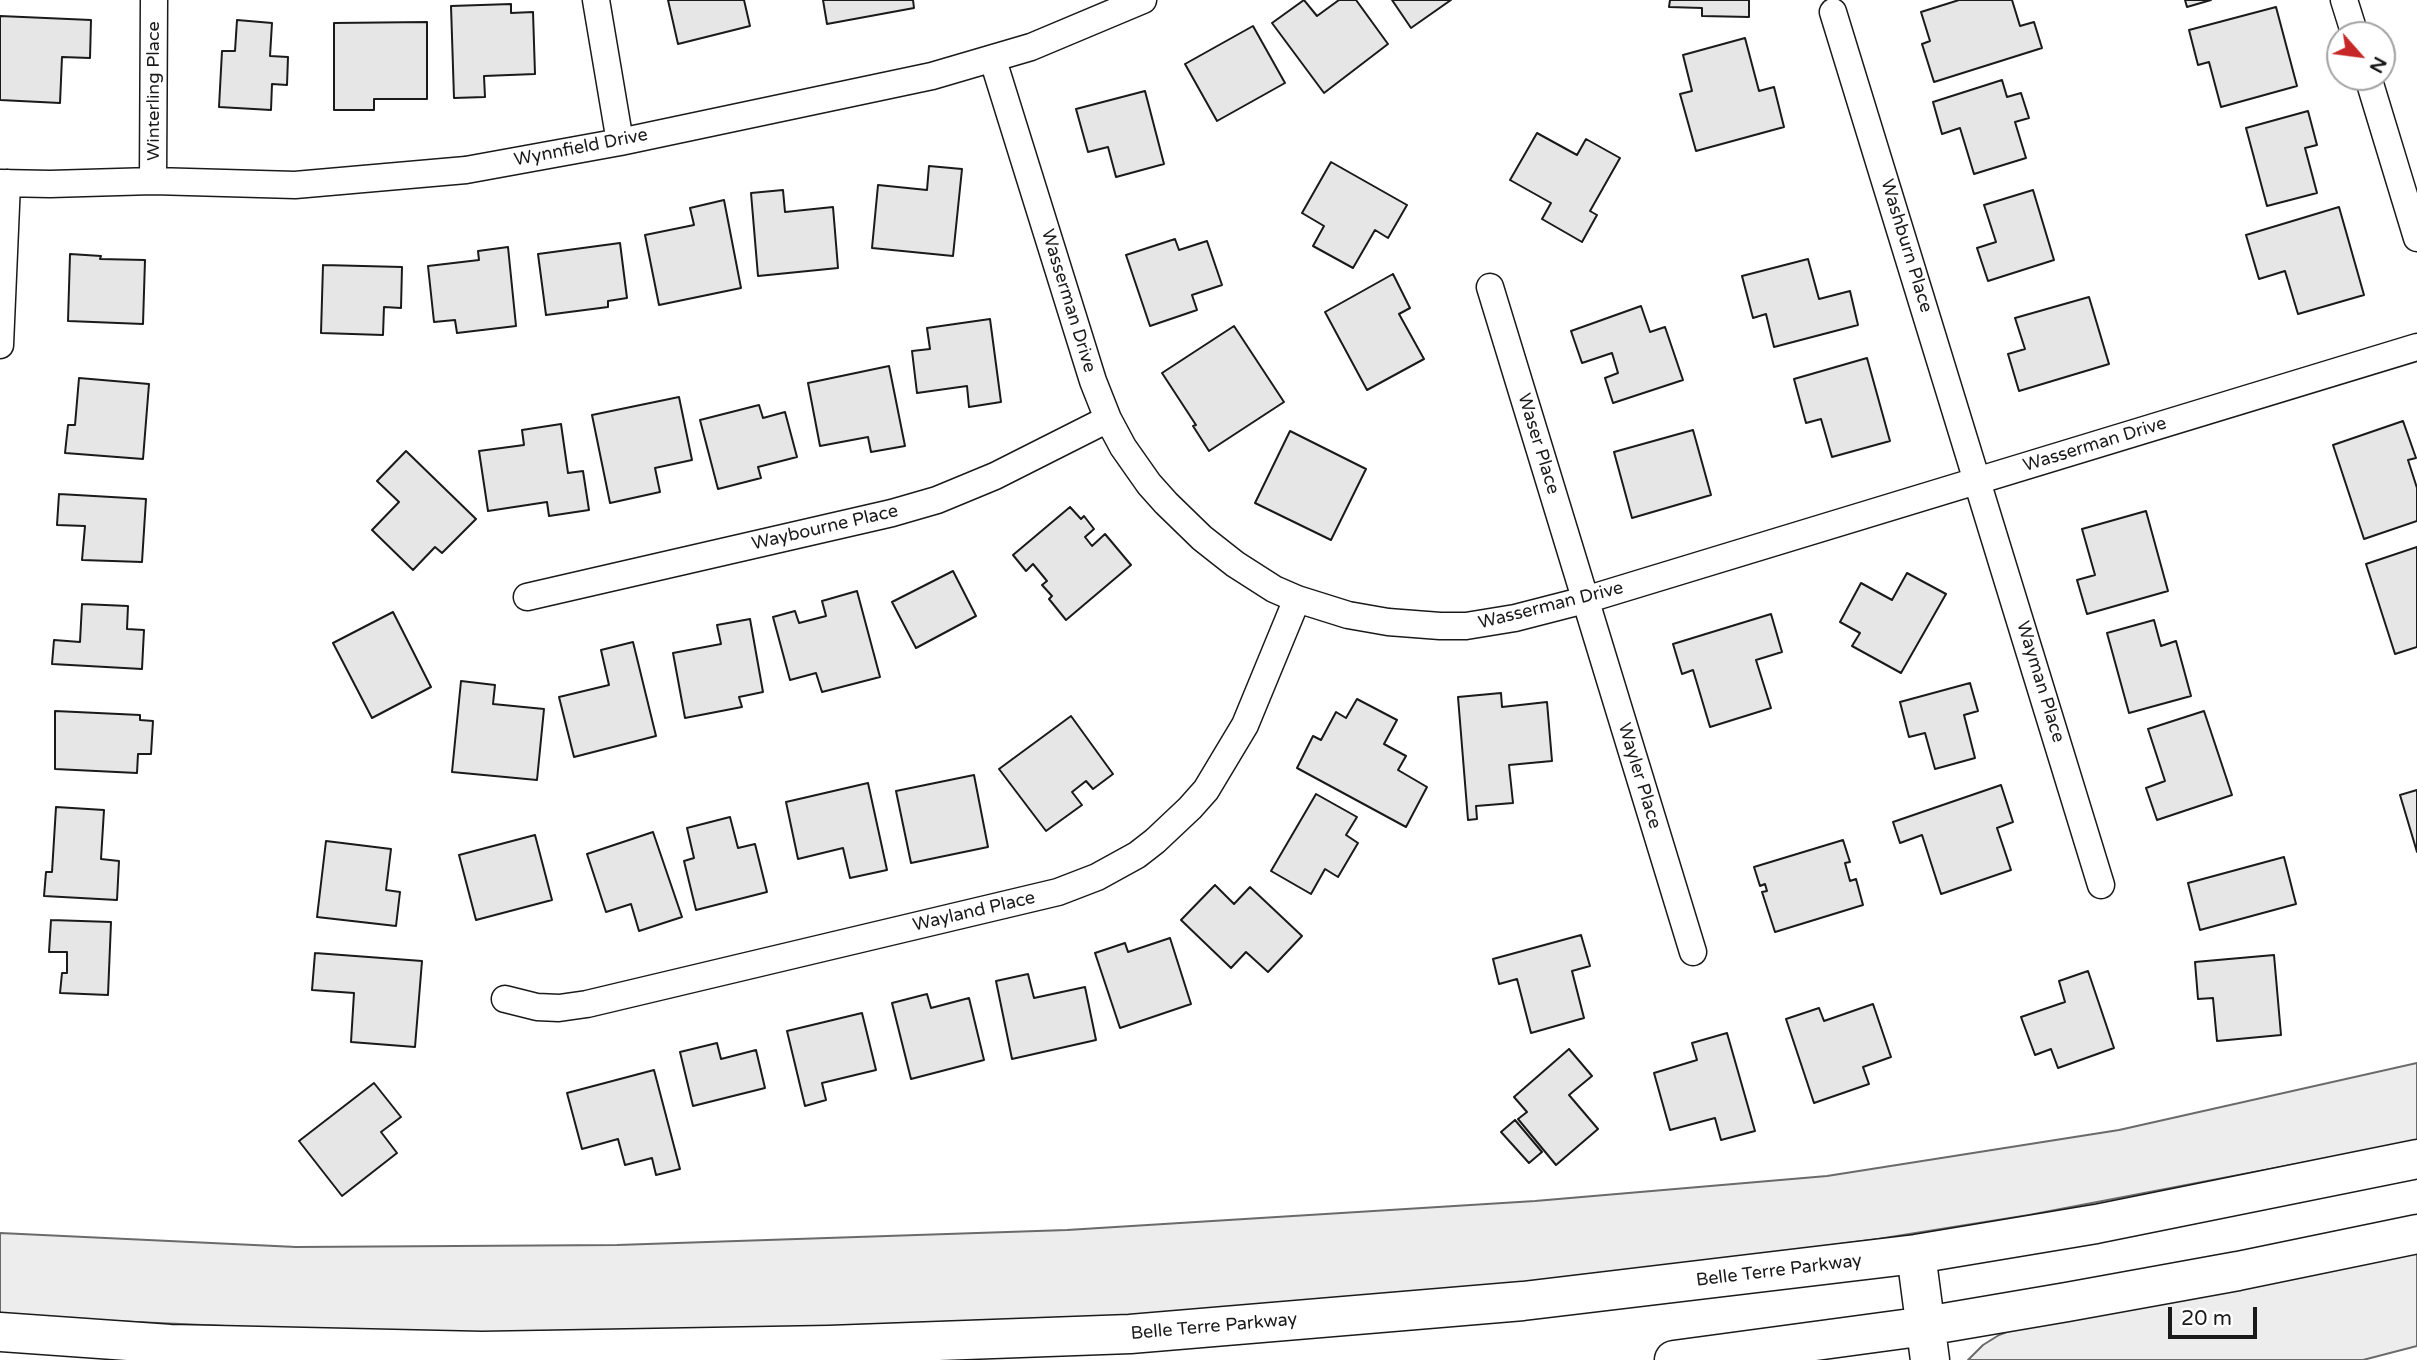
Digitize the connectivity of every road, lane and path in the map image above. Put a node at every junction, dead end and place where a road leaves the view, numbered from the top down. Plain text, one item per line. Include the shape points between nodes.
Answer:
1 (154, 0) edge
2 (596, 0) edge
3 (1143, 0) edge
4 (2344, 0) edge
5 (1107, 8) edge
6 (1833, 12) dead end
7 (2351, 21) edge
8 (993, 60) junction
9 (2372, 91) edge
10 (620, 142) junction
11 (153, 181) junction
12 (4, 183) edge
13 (2417, 238) edge
14 (1490, 287) dead end
15 (0, 345) edge
16 (2417, 347) edge
17 (1108, 419) junction
18 (1978, 480) junction
19 (527, 597) dead end
20 (1297, 599) junction
21 (1586, 600) junction
22 (2101, 885) dead end
23 (1693, 952) dead end
24 (505, 999) dead end
25 (2417, 1159) edge
26 (2417, 1234) edge
27 (1916, 1254) junction
28 (0, 1332) edge
29 (1928, 1343) edge
30 (1674, 1360) edge

1 - 11 street, Winterling Place
2 - 10 street
3 - 5 street, Wynnfield Drive
4 - 7 street
5 - 8 street, Wynnfield Drive
6 - 18 street, Washburn Place
8 - 10 street, Wynnfield Drive
8 - 17 street, Wasserman Drive via 1080,344
9 - 13 street
10 - 11 street, Wynnfield Drive via 466,170 295,186
11 - 12 street, Wynnfield Drive
12 - 15 street
14 - 21 street, Waser Place
16 - 18 street, Wasserman Drive
17 - 19 street, Waybourne Place via 937,500
17 - 20 street, Wasserman Drive via 1136,467 1184,522 1235,564
18 - 21 street, Wasserman Drive
18 - 22 street, Wayman Place
20 - 21 street, Wasserman Drive via 1366,618 1440,626 1489,623
20 - 24 street, Wayland Place via 1222,768 1182,817 1155,841 1097,877 1058,892 587,1004 547,1008
21 - 23 street, Wayler Place
25 - 27 main road, Belle Terre Parkway via 2096,1224
26 - 29 main road
27 - 28 main road, Belle Terre Parkway via 1523,1301 1130,1334 816,1346 482,1351 170,1344
27 - 29 main road
29 - 30 main road

